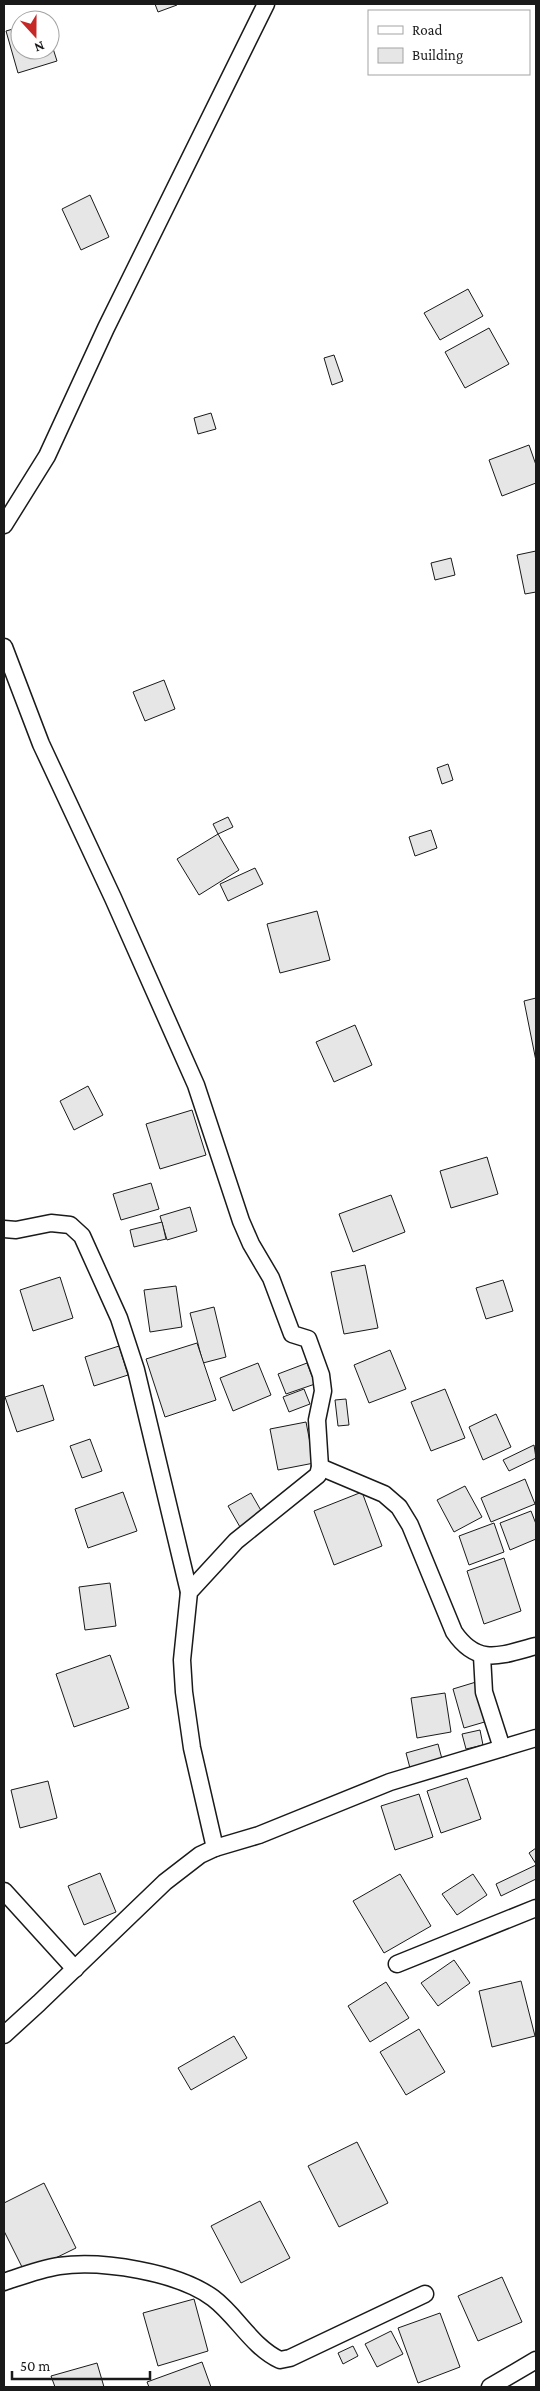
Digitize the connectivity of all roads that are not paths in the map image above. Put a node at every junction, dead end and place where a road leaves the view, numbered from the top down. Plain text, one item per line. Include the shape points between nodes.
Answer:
1 (266, 4) edge
2 (4, 525) edge
3 (4, 647) edge
4 (4, 1229) edge
5 (320, 1466) junction
6 (189, 1592) junction
7 (536, 1646) edge
8 (482, 1656) junction
9 (536, 1738) edge
10 (502, 1748) junction
11 (215, 1848) junction
12 (4, 1891) edge
13 (536, 1908) edge
14 (397, 1964) dead end
15 (75, 1969) junction
16 (4, 2034) edge
17 (4, 2282) edge
18 (425, 2294) dead end
19 (536, 2360) edge
20 (490, 2387) edge

1 - 2 street via 106,328 47,456
3 - 5 street via 41,744 196,1085 251,1244 270,1278 292,1334 308,1339 323,1391 317,1420
4 - 6 street via 16,1230 51,1223 70,1225 82,1236 118,1318 136,1370
5 - 6 street via 318,1475 306,1487 236,1541
5 - 8 street via 384,1494 399,1507 410,1525 454,1632 460,1641
6 - 11 street via 182,1660 184,1692 192,1748
7 - 8 street
8 - 10 street via 484,1692
9 - 10 street
10 - 11 street via 390,1782 259,1835
11 - 15 street via 187,1864 165,1882
12 - 15 street
13 - 14 street
15 - 16 street
17 - 18 street via 58,2266 81,2265 143,2271 174,2278 214,2299 263,2348 280,2360
19 - 20 street

